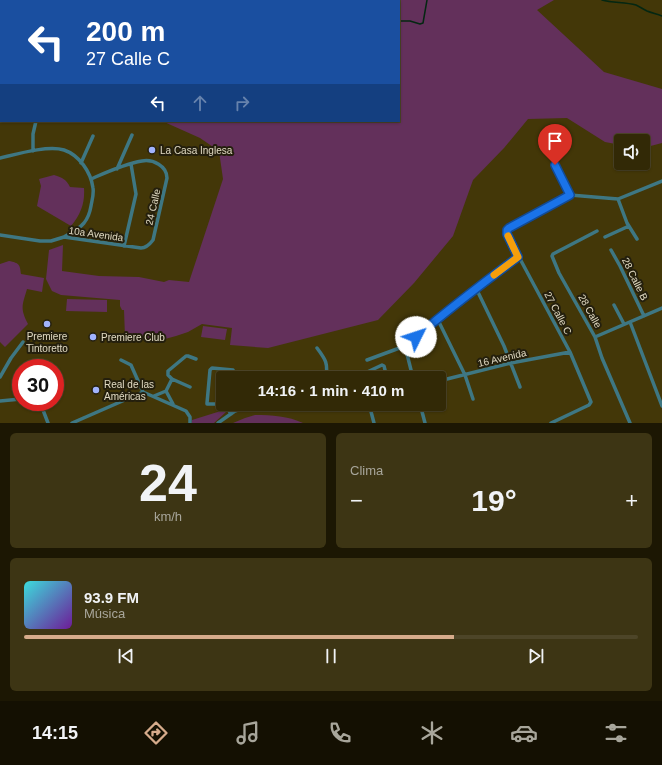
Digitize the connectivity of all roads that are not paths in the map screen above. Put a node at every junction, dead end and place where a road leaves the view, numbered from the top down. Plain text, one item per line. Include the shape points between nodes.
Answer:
1 (36, 122) edge
2 (132, 135) dead end
3 (93, 136) dead end
4 (33, 151) junction
5 (0, 158) edge
6 (81, 163) junction
7 (131, 164) junction
8 (555, 165) dead end
9 (117, 169) junction
10 (91, 179) junction
11 (662, 181) edge
12 (570, 195) junction
13 (618, 199) junction
14 (629, 226) junction
15 (596, 232) dead end
16 (0, 235) edge
17 (64, 237) junction
18 (605, 237) dead end
19 (637, 239) dead end
20 (124, 246) junction
21 (144, 248) joint
22 (611, 250) dead end
23 (518, 257) junction
24 (476, 288) junction
25 (614, 305) dead end
26 (662, 308) edge
27 (644, 316) junction
28 (437, 318) junction
29 (630, 322) junction
30 (624, 324) junction
31 (595, 337) junction
32 (23, 342) dead end
33 (405, 346) junction
34 (317, 348) dead end
35 (570, 352) junction
36 (196, 359) dead end
37 (121, 360) dead end
38 (367, 360) dead end
39 (511, 363) junction
40 (234, 371) edge
41 (327, 371) edge
42 (369, 371) edge
43 (385, 371) edge
44 (411, 371) edge
45 (465, 374) junction
46 (0, 377) edge
47 (446, 379) edge
48 (172, 380) junction
49 (190, 387) dead end
50 (520, 387) dead end
51 (166, 391) junction
52 (143, 392) junction
53 (154, 396) junction
54 (473, 399) dead end
55 (12, 400) edge
56 (0, 401) edge
57 (216, 404) edge
58 (173, 405) junction
59 (662, 406) edge
60 (43, 411) edge
61 (229, 411) edge
62 (235, 411) edge
63 (371, 411) edge
64 (422, 411) edge
65 (231, 414) junction
66 (48, 423) edge
67 (72, 423) edge
68 (190, 423) edge
69 (218, 423) edge
70 (374, 423) edge
71 (425, 423) edge
72 (551, 423) edge
73 (630, 423) edge

1 - 4 street
2 - 9 street
3 - 6 street
4 - 5 street
4 - 6 street via 64,150
6 - 10 street
7 - 9 street
7 - 20 street via 136,194
7 - 21 street, 24 Calle via 147,160 156,162 166,172 167,178 153,240
8 - 12 street
9 - 10 street
10 - 17 street via 93,197 85,222
11 - 13 street
12 - 13 street
12 - 23 street, 27 Calle C via 507,230
13 - 14 street
14 - 18 street
14 - 19 street
15 - 31 street, 28 Calle via 552,256
16 - 17 street, 10a Avenida via 40,242
17 - 20 street, 10a Avenida
20 - 21 street, 10a Avenida
22 - 27 street, 28 Calle B
23 - 24 street
23 - 35 street, 27 Calle C
24 - 28 street
24 - 39 street
25 - 30 street
26 - 27 street
27 - 29 street
28 - 33 street
28 - 45 street
29 - 30 street
29 - 59 street
30 - 31 street
31 - 73 street, 28 Calle
32 - 46 street
33 - 38 street
33 - 44 street
34 - 41 street via 326,361
35 - 39 street, 16 Avenida
35 - 72 street, 27 Calle C via 591,402
36 - 48 street via 184,357 168,372
37 - 52 street via 131,365
39 - 45 street, 16 Avenida
39 - 50 street
40 - 57 street via 212,368 210,370 206,403
42 - 43 street via 382,365
45 - 47 street, 16 Avenida
45 - 54 street
48 - 49 street
48 - 51 street
51 - 53 street
51 - 58 street
52 - 53 street
52 - 67 street
53 - 58 street
55 - 56 street
58 - 68 street via 186,410 191,419
60 - 66 street
61 - 65 street
62 - 65 street
63 - 70 street
64 - 71 street
65 - 69 street

